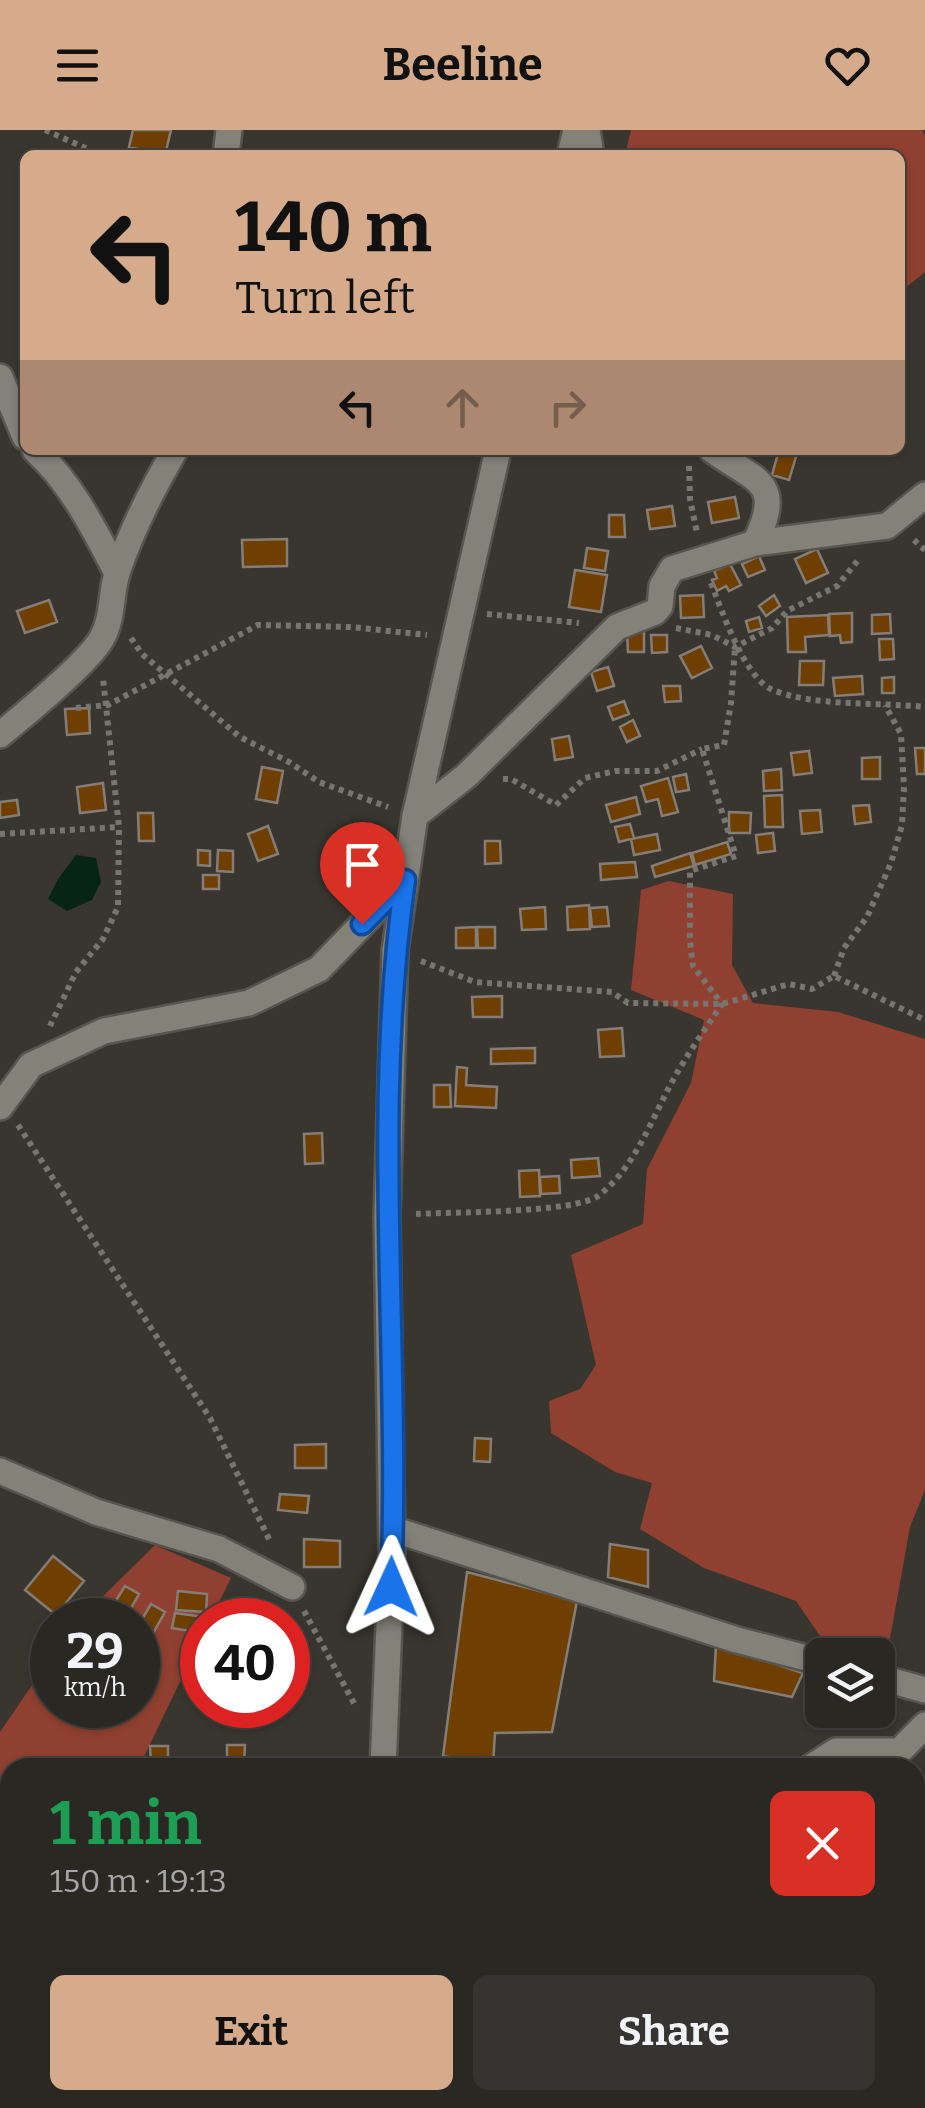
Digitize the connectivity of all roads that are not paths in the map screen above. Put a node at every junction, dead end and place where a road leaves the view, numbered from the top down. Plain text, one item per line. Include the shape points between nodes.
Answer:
1 (0, 377) edge
2 (20, 425) edge
3 (40, 455) edge
4 (172, 455) edge
5 (497, 455) edge
6 (721, 455) edge
7 (925, 495) edge
8 (755, 543) junction
9 (117, 573) junction
10 (0, 735) edge
11 (415, 816) junction
12 (405, 880) junction
13 (2, 1105) edge
14 (0, 1471) edge
15 (392, 1529) junction
16 (292, 1587) road end
17 (805, 1658) edge
18 (895, 1682) edge
19 (925, 1690) edge
20 (925, 1725) edge
21 (383, 1758) edge
22 (825, 1758) edge
23 (883, 1758) edge
24 (891, 1758) edge

1 - 2 street
3 - 9 street via 85,511
4 - 9 street
5 - 11 street
6 - 8 street via 762,484 768,502
7 - 8 street via 887,526
8 - 11 street via 672,568 655,612 617,627 466,776
9 - 10 street via 100,642
11 - 12 street
12 - 13 street via 320,969 249,1003 104,1032 32,1064
12 - 15 street via 395,950 387,1216
14 - 16 street via 96,1512 219,1549
15 - 17 street
15 - 21 street
18 - 19 street
20 - 24 street
22 - 23 street via 836,1751

